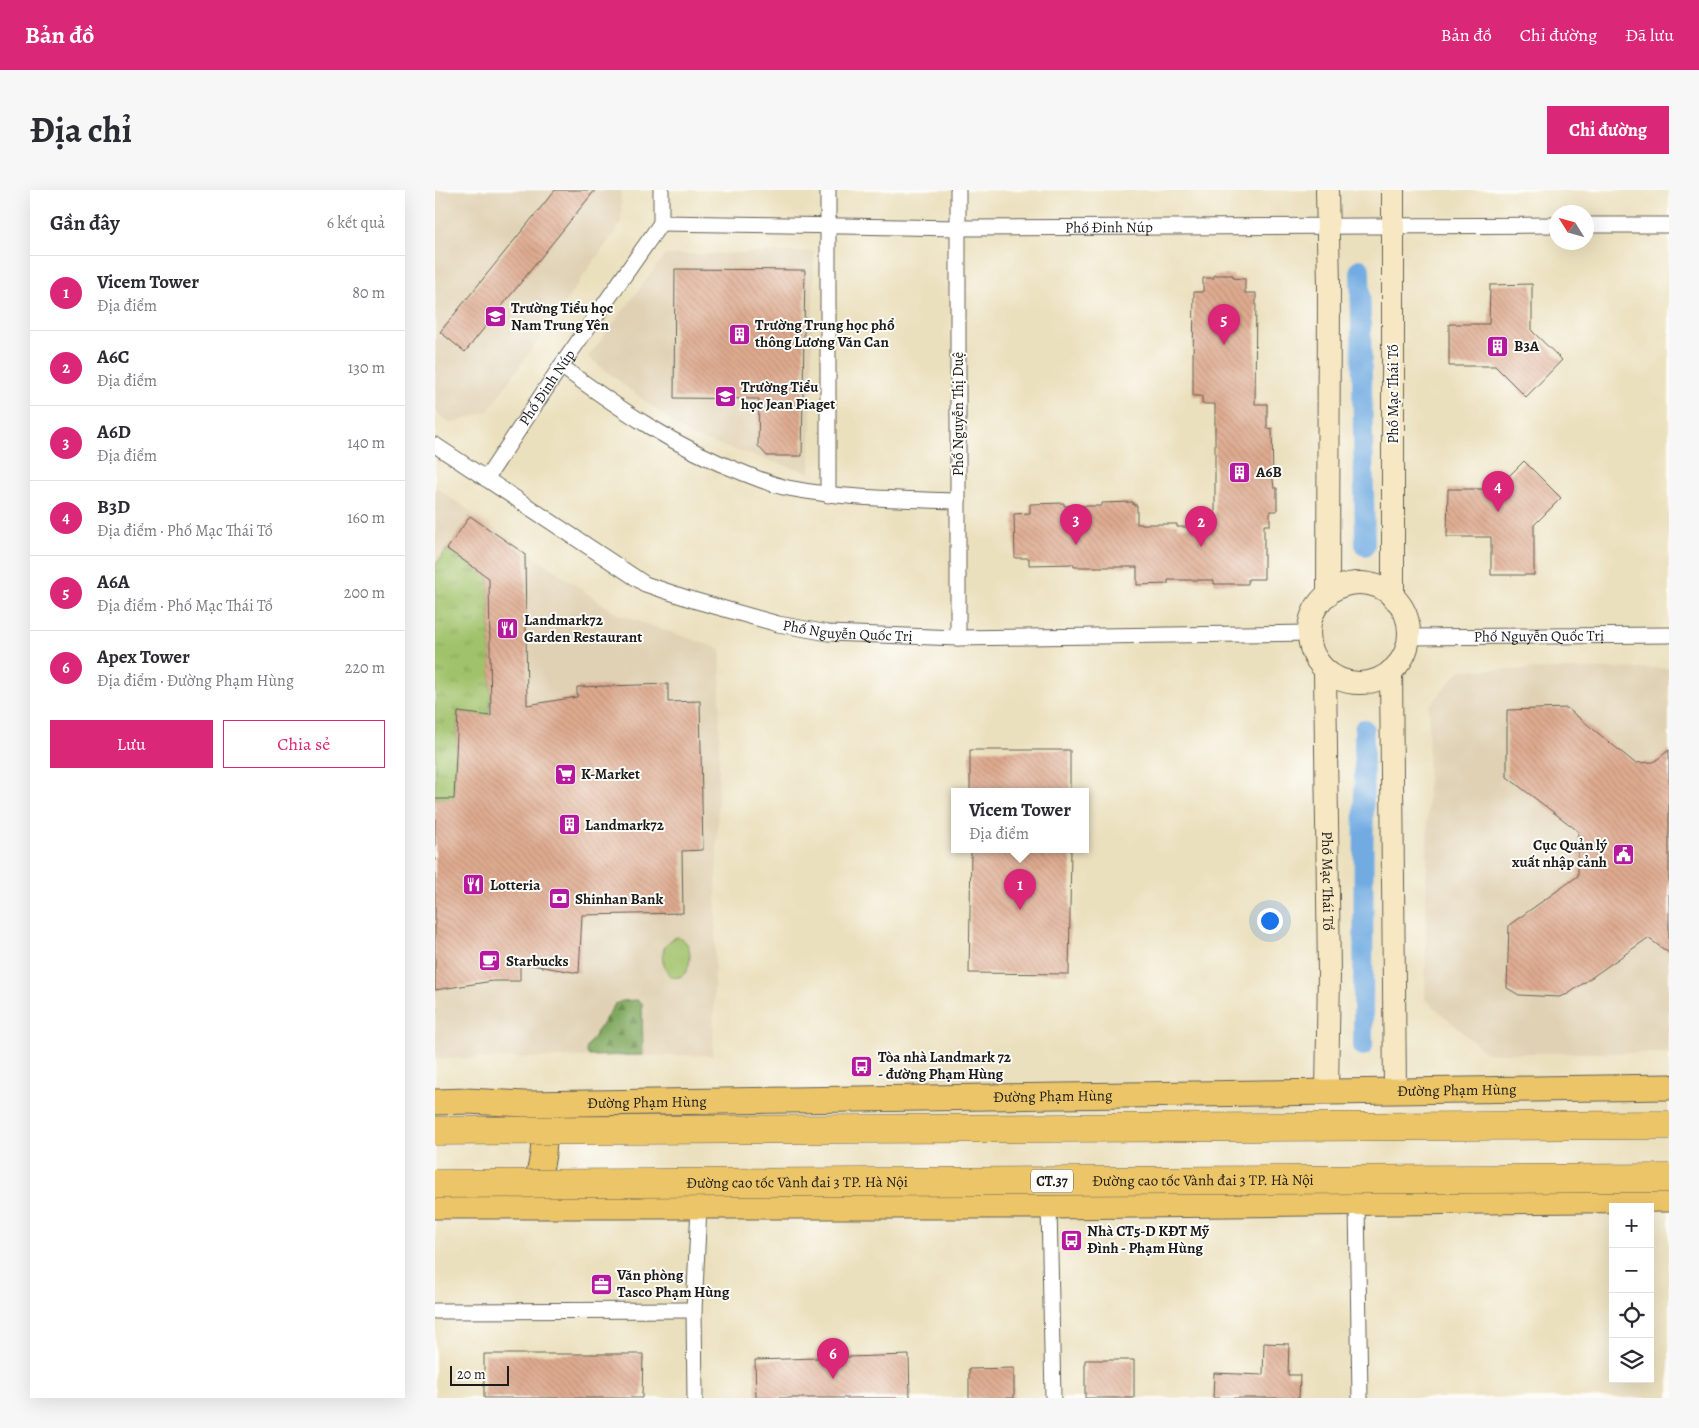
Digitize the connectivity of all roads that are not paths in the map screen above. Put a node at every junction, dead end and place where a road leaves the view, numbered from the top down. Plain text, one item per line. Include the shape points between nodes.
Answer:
1 (661, 190) edge
2 (827, 190) edge
3 (958, 190) edge
4 (1327, 190) edge
5 (1393, 190) edge
6 (661, 223) junction
7 (828, 225) junction
8 (1393, 225) junction
9 (1549, 225) edge
10 (1594, 225) edge
11 (1669, 225) edge
12 (1328, 226) junction
13 (958, 228) junction
14 (561, 366) junction
15 (435, 445) edge
16 (486, 479) junction
17 (828, 495) junction
18 (958, 501) junction
19 (1328, 595) junction
20 (1393, 598) junction
21 (1309, 633) junction
22 (1669, 635) edge
23 (1408, 637) junction
24 (958, 638) junction
25 (1325, 671) junction
26 (1391, 671) junction
27 (1669, 1087) edge
28 (1395, 1090) junction
29 (1327, 1091) junction
30 (435, 1102) edge
31 (525, 1104) junction
32 (1669, 1125) edge
33 (435, 1131) edge
34 (1669, 1178) edge
35 (435, 1184) edge
36 (1669, 1199) edge
37 (1357, 1202) junction
38 (528, 1205) junction
39 (435, 1206) edge
40 (1049, 1206) junction
41 (699, 1207) junction
42 (694, 1310) junction
43 (435, 1311) edge
44 (695, 1398) edge
45 (1053, 1398) edge
46 (1360, 1398) edge

1 - 6 street
2 - 7 street
3 - 13 street, Phố Nguyễn Thị Duệ
4 - 12 street
5 - 8 street, Phố Mạc Thái Tổ
6 - 7 street, Phố Đinh Núp
6 - 14 street, Phố Đinh Núp
7 - 13 street, Phố Đinh Núp
7 - 17 street
8 - 9 street, Phố Đinh Núp
8 - 12 street, Phố Đinh Núp
8 - 20 street, Phố Mạc Thái Tổ
10 - 11 street
12 - 13 street, Phố Đinh Núp
12 - 19 street
13 - 18 street, Phố Nguyễn Thị Duệ
14 - 16 street, Phố Đinh Núp
14 - 17 street via 624,412 703,456 785,488
15 - 16 street, Phố Nguyễn Quốc Trị
16 - 24 street, Phố Nguyễn Quốc Trị via 645,584 777,624 827,633
17 - 18 street
18 - 24 street, Phố Nguyễn Thị Duệ
19 - 20 street via 1346,585 1361,584 1375,586
19 - 21 street via 1312,616
20 - 23 street via 1405,616
21 - 24 street, Phố Nguyễn Quốc Trị
21 - 25 street via 1310,647
22 - 23 street, Phố Nguyễn Quốc Trị
23 - 26 street via 1405,653
25 - 26 street via 1340,680 1358,683 1376,680
25 - 29 street, Phố Mạc Thái Tổ via 1329,974
26 - 28 street
27 - 28 main road, Đường Phạm Hùng
28 - 29 main road, Đường Phạm Hùng
29 - 31 main road, Đường Phạm Hùng
30 - 31 main road, Đường Phạm Hùng
31 - 38 main road via 538,1117 543,1137 539,1179
32 - 33 highway, bridge
34 - 35 highway, Đường cao tốc Vành đai 3 TP. Hà Nội / CT.37, bridge
36 - 37 main road
37 - 40 main road
37 - 46 street
38 - 39 main road
38 - 41 main road
40 - 41 main road
40 - 45 street
41 - 42 street
42 - 43 street
42 - 44 street

